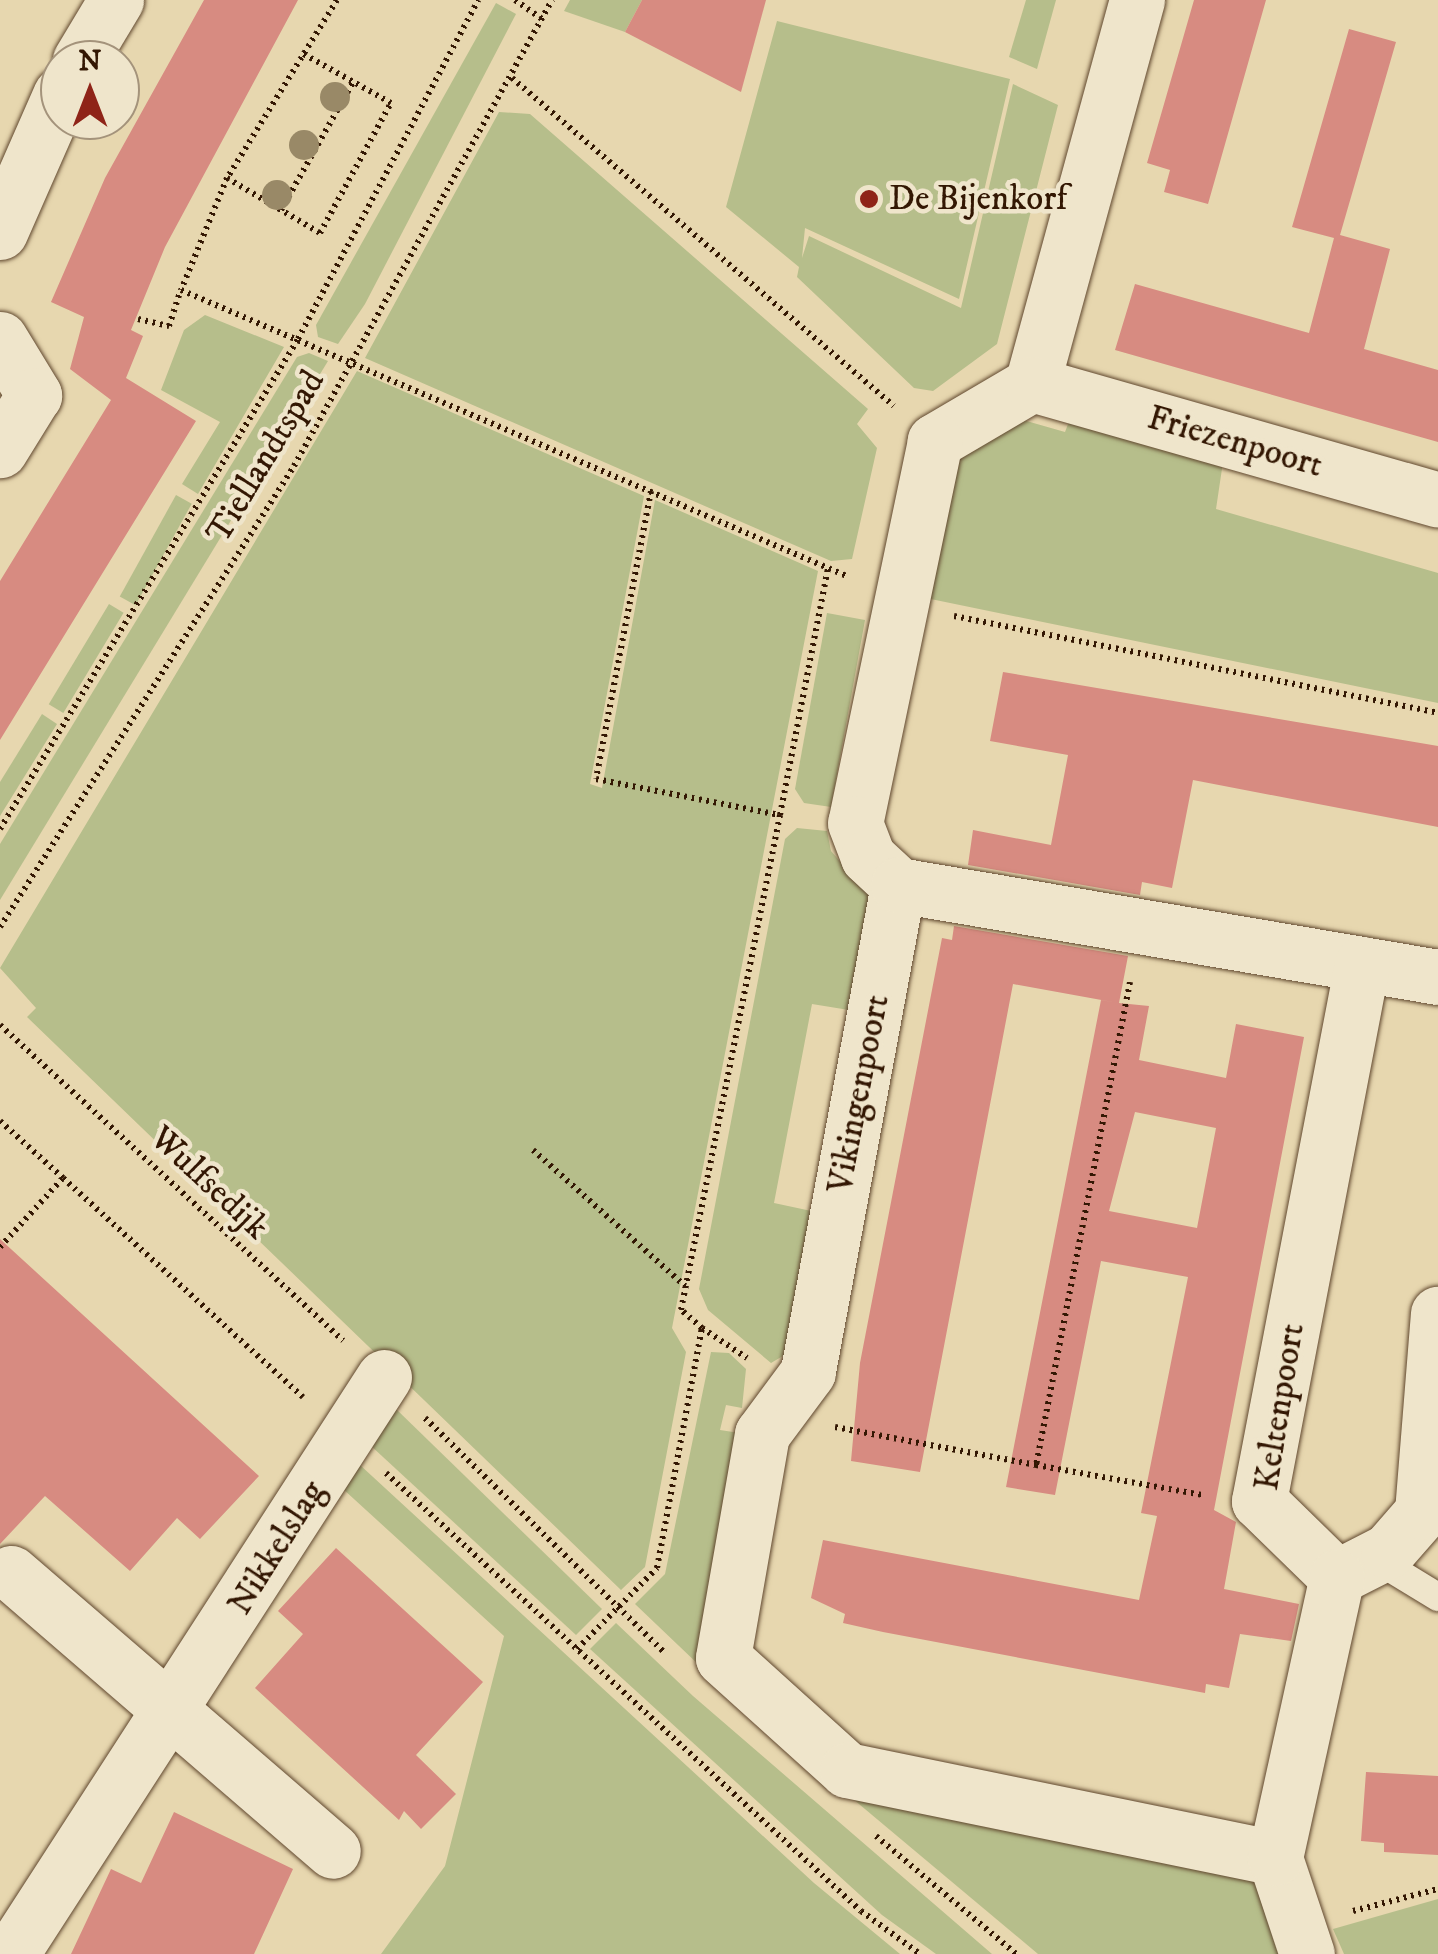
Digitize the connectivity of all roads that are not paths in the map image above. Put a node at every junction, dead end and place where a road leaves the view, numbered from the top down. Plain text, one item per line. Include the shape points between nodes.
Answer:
1 (116, 0) edge
2 (1137, 0) edge
3 (92, 40) edge
4 (40, 140) edge
5 (0, 232) edge
6 (0, 339) edge
7 (1032, 384) junction
8 (0, 450) edge
9 (1438, 500) edge
10 (898, 884) junction
11 (1362, 964) junction
12 (1438, 977) edge
13 (1438, 1314) edge
14 (384, 1378) road end
15 (1355, 1568) junction
16 (11, 1573) dead end
17 (1438, 1596) edge
18 (170, 1718) junction
19 (333, 1851) dead end
20 (1275, 1858) junction
21 (1303, 1941) edge
22 (11, 1954) edge

1 - 3 street
2 - 7 street
4 - 5 street
6 - 8 street via 34,395
7 - 9 street, Friezenpoort
7 - 10 street via 935,441 896,597 855,823 868,857
10 - 11 street
10 - 20 street, Vikingenpoort via 808,1372 762,1434 724,1658 847,1770
11 - 12 street
11 - 15 street, Keltenpoort via 1258,1501
13 - 15 street via 1422,1512
14 - 18 street, Nikkelslag
15 - 17 lane
15 - 20 street
16 - 18 street
18 - 19 street
18 - 22 street, Nikkelslag
20 - 21 street

